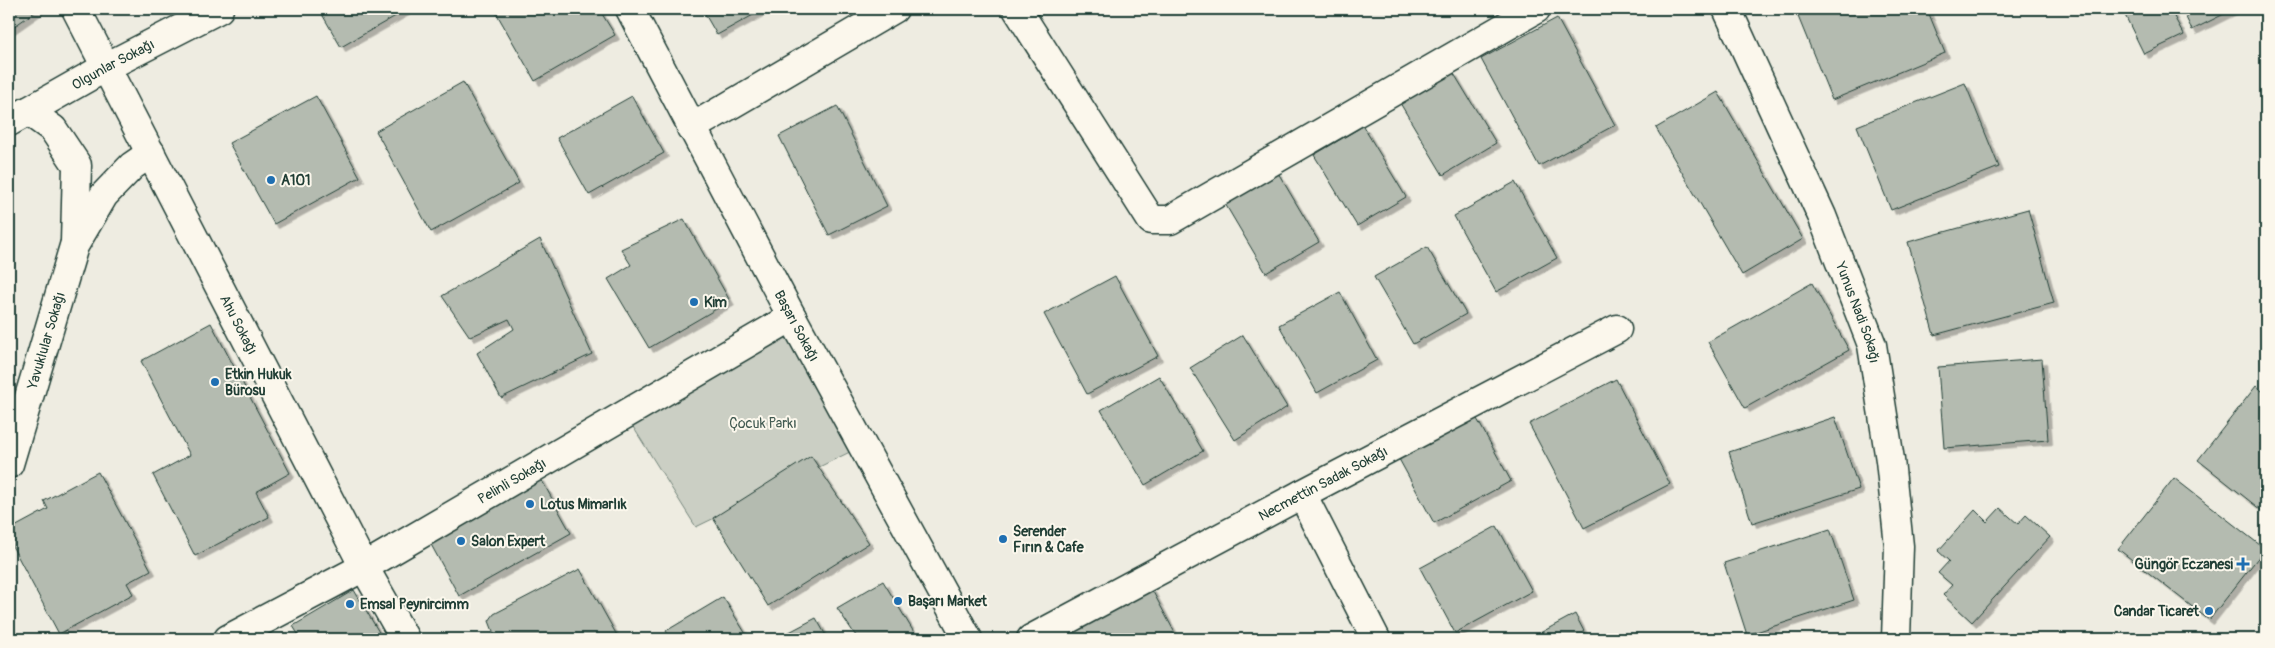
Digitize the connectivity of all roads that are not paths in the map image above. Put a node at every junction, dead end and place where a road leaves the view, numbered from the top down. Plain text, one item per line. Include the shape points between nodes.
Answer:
1 (76, 9) edge
2 (219, 9) edge
3 (630, 9) edge
4 (894, 9) edge
5 (1017, 9) edge
6 (1536, 9) edge
7 (1727, 9) edge
8 (106, 67) junction
9 (18, 117) edge
10 (691, 128) junction
11 (150, 153) junction
12 (74, 246) junction
13 (792, 317) junction
14 (1617, 329) dead end
15 (9, 464) edge
16 (1302, 494) junction
17 (364, 567) junction
18 (228, 639) edge
19 (405, 639) edge
20 (968, 639) edge
21 (1031, 639) edge
22 (1376, 639) edge
23 (1896, 639) edge

1 - 8 street, Ahu Sokağı
2 - 8 street, Olgunlar Sokağı
3 - 10 street, Başarı Sokağı
4 - 10 street
5 - 6 street via 1151,220 1170,220
7 - 23 street, Yunus Nadi Sokağı via 1822,216 1872,344 1900,546
8 - 9 street, Olgunlar Sokağı
8 - 11 street, Ahu Sokağı
9 - 12 street, Yavuklular Sokağı via 53,129 77,165
10 - 13 street, Başarı Sokağı
11 - 12 street, Yavuklular Sokağı via 132,166 104,195
11 - 17 street, Ahu Sokağı
12 - 15 street, Yavuklular Sokağı
13 - 17 street, Pelinli Sokağı
13 - 20 street, Başarı Sokağı
14 - 16 street, Necmettin Sadak Sokağı
16 - 21 street, Necmettin Sadak Sokağı
16 - 22 street
17 - 18 street, Pelinli Sokağı
17 - 19 street, Ahu Sokağı

